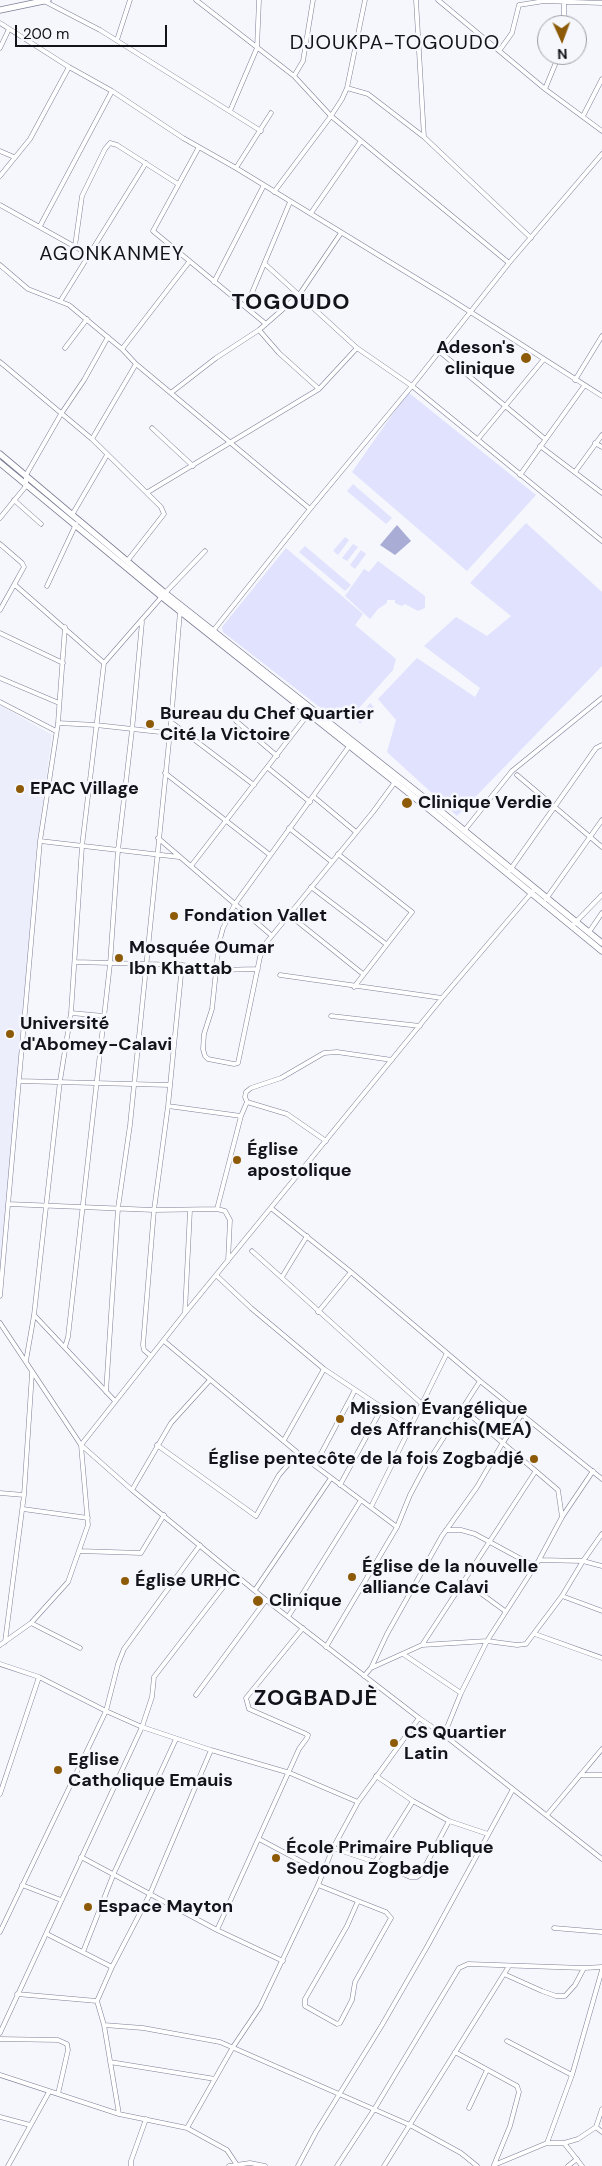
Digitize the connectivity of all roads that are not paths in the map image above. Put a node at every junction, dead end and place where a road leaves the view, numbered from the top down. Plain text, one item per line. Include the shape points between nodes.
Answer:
1 (130, 0) edge
2 (196, 0) edge
3 (259, 0) edge
4 (312, 0) edge
5 (365, 0) edge
6 (416, 0) edge
7 (438, 0) edge
8 (45, 1) edge
9 (564, 1) edge
10 (602, 3) edge
11 (0, 10) edge
12 (564, 15) edge
13 (0, 23) edge
14 (9, 29) junction
15 (117, 40) junction
16 (0, 48) edge
17 (257, 48) junction
18 (499, 51) junction
19 (555, 65) edge
20 (69, 67) junction
21 (294, 76) junction
22 (602, 79) edge
23 (346, 88) junction
24 (545, 89) junction
25 (112, 91) junction
26 (230, 111) junction
27 (271, 113) dead end
28 (331, 116) junction
29 (583, 116) junction
30 (261, 131) junction
31 (602, 131) edge
32 (424, 137) junction
33 (361, 141) junction
34 (199, 148) junction
35 (0, 151) edge
36 (602, 154) edge
37 (14, 157) junction
38 (146, 163) junction
39 (236, 168) junction
40 (0, 176) edge
41 (178, 184) junction
42 (264, 186) junction
43 (274, 192) junction
44 (290, 202) junction
45 (0, 205) edge
46 (311, 213) junction
47 (40, 226) junction
48 (341, 233) junction
49 (531, 238) junction
50 (75, 246) junction
51 (88, 254) junction
52 (189, 262) junction
53 (509, 263) junction
54 (266, 264) junction
55 (0, 265) edge
56 (214, 282) junction
57 (299, 296) junction
58 (61, 300) junction
59 (246, 307) junction
60 (471, 314) junction
61 (87, 319) junction
62 (266, 324) junction
63 (259, 330) junction
64 (602, 336) edge
65 (108, 337) junction
66 (65, 348) dead end
67 (357, 348) junction
68 (122, 349) junction
69 (440, 352) junction
70 (544, 358) junction
71 (0, 362) edge
72 (136, 364) junction
73 (575, 380) junction
74 (412, 386) junction
75 (584, 386) junction
76 (319, 389) junction
77 (172, 392) junction
78 (602, 396) edge
79 (504, 406) junction
80 (61, 414) junction
81 (152, 428) dead end
82 (602, 434) edge
83 (92, 439) junction
84 (478, 439) junction
85 (545, 439) junction
86 (231, 442) junction
87 (595, 443) junction
88 (540, 446) junction
89 (602, 447) edge
90 (0, 454) edge
91 (107, 455) junction
92 (0, 463) edge
93 (193, 466) junction
94 (575, 472) junction
95 (26, 475) junction
96 (520, 475) junction
97 (26, 486) junction
98 (148, 492) junction
99 (602, 493) edge
100 (14, 500) junction
101 (310, 509) junction
102 (72, 515) junction
103 (0, 518) edge
104 (41, 524) dead end
105 (76, 524) junction
106 (602, 541) edge
107 (0, 544) edge
108 (205, 551) dead end
109 (128, 560) junction
110 (15, 585) junction
111 (47, 586) dead end
112 (164, 595) junction
113 (0, 610) edge
114 (180, 611) junction
115 (142, 622) junction
116 (65, 626) junction
117 (0, 633) edge
118 (211, 633) junction
119 (63, 663) junction
120 (104, 663) junction
121 (0, 678) edge
122 (602, 698) edge
123 (0, 702) edge
124 (60, 703) junction
125 (309, 713) junction
126 (236, 721) dead end
127 (171, 722) junction
128 (58, 724) junction
129 (96, 725) junction
130 (132, 730) junction
131 (56, 731) junction
132 (168, 733) junction
133 (350, 745) junction
134 (602, 745) edge
135 (277, 756) junction
136 (268, 768) junction
137 (165, 773) junction
138 (517, 775) dead end
139 (395, 782) junction
140 (254, 785) junction
141 (314, 796) junction
142 (310, 802) junction
143 (555, 807) junction
144 (602, 820) edge
145 (226, 821) junction
146 (289, 828) junction
147 (356, 832) junction
148 (462, 832) junction
149 (590, 837) junction
150 (158, 838) junction
151 (40, 841) junction
152 (82, 846) junction
153 (602, 847) edge
154 (118, 850) junction
155 (157, 854) junction
156 (338, 854) junction
157 (270, 855) junction
158 (180, 857) junction
159 (332, 862) junction
160 (191, 866) junction
161 (510, 870) junction
162 (310, 887) junction
163 (532, 891) junction
164 (601, 898) edge
165 (546, 899) junction
166 (235, 904) junction
167 (602, 913) edge
168 (288, 914) junction
169 (575, 924) junction
170 (588, 932) junction
171 (271, 935) junction
172 (602, 943) edge
173 (386, 944) junction
174 (602, 951) edge
175 (75, 962) junction
176 (110, 964) junction
177 (182, 965) junction
178 (145, 966) junction
179 (258, 969) junction
180 (217, 970) junction
181 (280, 974) dead end
182 (363, 974) junction
183 (354, 987) junction
184 (442, 998) junction
185 (71, 1013) junction
186 (104, 1016) junction
187 (331, 1016) dead end
188 (420, 1026) junction
189 (392, 1060) junction
190 (19, 1081) junction
191 (60, 1081) junction
192 (96, 1083) junction
193 (134, 1084) junction
194 (170, 1085) junction
195 (248, 1102) junction
196 (168, 1106) junction
197 (241, 1116) junction
198 (326, 1141) junction
199 (8, 1204) junction
200 (45, 1206) junction
201 (81, 1207) junction
202 (118, 1208) junction
203 (271, 1208) junction
204 (217, 1209) junction
205 (154, 1210) junction
206 (190, 1210) junction
207 (307, 1236) junction
208 (252, 1251) dead end
209 (228, 1261) junction
210 (351, 1272) junction
211 (217, 1276) junction
212 (282, 1277) junction
213 (0, 1296) edge
214 (318, 1312) junction
215 (185, 1313) junction
216 (34, 1315) junction
217 (0, 1322) edge
218 (164, 1341) junction
219 (64, 1346) junction
220 (447, 1353) junction
221 (151, 1356) junction
222 (26, 1361) junction
223 (324, 1368) junction
224 (32, 1374) junction
225 (210, 1380) junction
226 (480, 1382) junction
227 (355, 1390) junction
228 (106, 1392) junction
229 (115, 1402) junction
230 (422, 1404) junction
231 (382, 1408) junction
232 (463, 1409) junction
233 (522, 1414) junction
234 (411, 1427) junction
235 (284, 1440) junction
236 (502, 1444) junction
237 (81, 1445) junction
238 (157, 1446) junction
239 (298, 1452) junction
240 (315, 1465) junction
241 (593, 1471) junction
242 (535, 1472) junction
243 (330, 1478) junction
244 (602, 1479) edge
245 (340, 1485) junction
246 (132, 1490) junction
247 (0, 1493) edge
248 (24, 1495) junction
249 (361, 1500) junction
250 (371, 1507) junction
251 (22, 1509) junction
252 (164, 1515) junction
253 (562, 1517) junction
254 (88, 1518) junction
255 (397, 1527) junction
256 (446, 1530) junction
257 (602, 1534) edge
258 (490, 1541) junction
259 (200, 1545) junction
260 (80, 1551) junction
261 (539, 1560) junction
262 (583, 1561) junction
263 (534, 1566) junction
264 (602, 1566) edge
265 (234, 1573) junction
266 (464, 1581) junction
267 (255, 1590) junction
268 (562, 1596) junction
269 (266, 1600) junction
270 (505, 1611) junction
271 (602, 1611) edge
272 (288, 1617) junction
273 (31, 1623) junction
274 (303, 1628) junction
275 (536, 1634) junction
276 (487, 1641) junction
277 (5, 1642) junction
278 (0, 1645) edge
279 (422, 1645) junction
280 (326, 1647) junction
281 (80, 1648) dead end
282 (403, 1654) junction
283 (602, 1658) edge
284 (0, 1664) edge
285 (371, 1668) junction
286 (364, 1676) junction
287 (40, 1677) junction
288 (462, 1693) junction
289 (196, 1696) dead end
290 (106, 1711) junction
291 (418, 1718) junction
292 (142, 1726) junction
293 (444, 1735) junction
294 (176, 1739) junction
295 (602, 1749) edge
296 (211, 1750) junction
297 (290, 1772) junction
298 (602, 1775) edge
299 (376, 1776) junction
300 (580, 1776) junction
301 (513, 1789) junction
302 (0, 1794) edge
303 (413, 1801) junction
304 (358, 1802) junction
305 (547, 1815) junction
306 (449, 1821) junction
307 (488, 1834) junction
308 (259, 1839) junction
309 (333, 1848) junction
310 (82, 1857) junction
311 (602, 1858) edge
312 (375, 1862) junction
313 (114, 1873) junction
314 (323, 1873) junction
315 (22, 1885) junction
316 (318, 1885) junction
317 (150, 1894) junction
318 (61, 1900) junction
319 (358, 1901) junction
320 (554, 1928) dead end
321 (217, 1930) junction
322 (0, 1932) edge
323 (602, 1932) edge
324 (47, 1934) junction
325 (83, 1952) junction
326 (283, 1961) junction
327 (509, 1966) junction
328 (112, 1967) junction
329 (584, 1968) junction
330 (602, 1969) edge
331 (504, 1974) junction
332 (17, 1994) junction
333 (98, 2001) junction
334 (104, 2024) junction
335 (0, 2033) edge
336 (0, 2039) edge
337 (507, 2041) dead end
338 (233, 2047) junction
339 (454, 2052) junction
340 (110, 2062) junction
341 (487, 2070) junction
342 (0, 2075) edge
343 (572, 2075) junction
344 (215, 2079) junction
345 (49, 2092) junction
346 (340, 2092) junction
347 (58, 2094) junction
348 (375, 2108) junction
349 (469, 2108) dead end
350 (602, 2108) edge
351 (119, 2114) junction
352 (0, 2116) edge
353 (146, 2119) junction
354 (410, 2124) junction
355 (30, 2125) junction
356 (596, 2127) junction
357 (187, 2128) junction
358 (602, 2131) edge
359 (547, 2143) junction
360 (564, 2143) junction
361 (577, 2159) junction
362 (237, 2165) edge
363 (493, 2165) edge
364 (8, 2166) edge
365 (131, 2166) edge
366 (229, 2166) edge
367 (265, 2166) edge
368 (298, 2166) edge
369 (337, 2166) edge
370 (384, 2166) edge
371 (477, 2166) edge
372 (568, 2166) edge
373 (582, 2166) edge

1 - 15 street
2 - 17 street
3 - 17 street
4 - 21 street via 303,61
5 - 23 street
6 - 32 street
7 - 18 street
8 - 11 main road
8 - 15 street
9 - 10 street
9 - 12 street
9 - 18 street via 519,5 512,33
13 - 14 street
14 - 16 street
14 - 20 street
15 - 26 street
17 - 21 street
17 - 26 street
18 - 24 street
19 - 24 street
20 - 25 street
20 - 37 street via 30,139
21 - 28 street
22 - 29 street
23 - 28 street
23 - 32 street via 368,94
24 - 29 street
25 - 34 street
25 - 47 street
26 - 30 street
27 - 30 street
28 - 33 street
28 - 43 street
29 - 31 street
30 - 39 street
32 - 49 street
33 - 46 street
33 - 53 street
34 - 39 street
34 - 41 street
35 - 37 street
36 - 49 street
37 - 40 street
38 - 41 street
38 - 50 street via 113,142 107,146 82,196
38 - 51 street
39 - 42 street
41 - 52 street via 153,231
42 - 43 street
42 - 56 street
43 - 44 street
44 - 46 street
44 - 54 street
45 - 47 street
46 - 48 street
47 - 50 street
48 - 57 street
48 - 60 street
49 - 53 street
50 - 51 street
51 - 58 street
52 - 56 street
52 - 68 street
53 - 60 street
54 - 57 street
54 - 59 street
55 - 58 street via 28,289
56 - 59 street
57 - 62 street
57 - 67 street
58 - 61 street
59 - 62 street
60 - 69 street
60 - 70 street
61 - 65 street
61 - 66 street
62 - 63 street
63 - 76 street
63 - 77 street
64 - 73 street
65 - 68 street
65 - 80 street
67 - 74 street
67 - 76 street
68 - 72 street
69 - 74 street
69 - 79 street
70 - 73 street
70 - 79 street
71 - 80 street
72 - 77 street
72 - 83 street
73 - 75 street
74 - 84 street
74 - 101 street
75 - 78 street
75 - 85 street
76 - 86 street
77 - 86 street
79 - 84 street
79 - 85 street
80 - 83 street
80 - 95 street
81 - 93 street
82 - 87 street
83 - 91 street
84 - 96 street
85 - 88 street
86 - 93 street
86 - 101 street
87 - 89 street
87 - 94 street
88 - 94 street
88 - 96 street
90 - 95 main road
91 - 98 street
91 - 102 street
92 - 97 main road
93 - 98 street
94 - 99 street
95 - 97 street
95 - 102 main road
96 - 106 street
97 - 100 street
97 - 105 main road
98 - 109 street via 164,514
100 - 103 street
100 - 104 street
101 - 118 street
102 - 109 main road
105 - 111 street
105 - 112 main road
107 - 110 street via 22,563 23,572
108 - 112 street
109 - 112 main road
110 - 113 street
110 - 116 street
112 - 114 main road
112 - 115 street
112 - 118 main road
114 - 118 main road
114 - 127 street
115 - 120 street
115 - 130 street
116 - 119 street
116 - 120 street
117 - 119 street
118 - 125 main road
118 - 148 main road
119 - 124 street
120 - 129 street
121 - 124 street
122 - 148 street via 512,771
123 - 131 street
124 - 128 street
125 - 133 main road
125 - 135 street
126 - 135 street
127 - 132 street
127 - 140 street
128 - 129 street
128 - 131 street
129 - 130 street
129 - 152 street
130 - 132 street
130 - 154 street
131 - 151 street
132 - 137 street
133 - 139 main road
133 - 141 street
134 - 143 street via 596,748
135 - 136 street
136 - 140 street
136 - 142 street
137 - 145 street
137 - 150 street
138 - 143 street
139 - 147 street
139 - 148 main road
140 - 145 street
141 - 142 street
141 - 147 street
142 - 146 street
143 - 149 street
143 - 161 street
144 - 149 street
145 - 157 street
145 - 160 street
146 - 157 street
146 - 159 street
147 - 156 street
148 - 161 main road
148 - 163 main road
149 - 153 street
149 - 165 street
150 - 155 street
150 - 158 street
151 - 152 street
151 - 190 street
152 - 154 street
152 - 175 street
154 - 155 street
154 - 176 street
155 - 158 street
155 - 178 street
156 - 159 street
156 - 173 street via 411,910
157 - 166 street
158 - 160 street
159 - 162 street
160 - 166 street
161 - 163 main road
162 - 168 street
162 - 173 street
163 - 165 main road
163 - 169 main road
163 - 184 street
164 - 169 street
165 - 169 main road
166 - 171 street
166 - 180 street via 219,943
167 - 170 street
168 - 171 street
168 - 182 street
169 - 170 main road
169 - 174 main road
170 - 172 main road
171 - 179 street
173 - 182 street
175 - 176 street
175 - 185 street
176 - 178 street
176 - 186 street
177 - 178 street
177 - 180 street
177 - 194 street
178 - 193 street
179 - 180 street
179 - 180 street via 240,1060 234,1064 204,1056 205,1027 212,1010
181 - 183 street
182 - 183 street
183 - 184 street
184 - 188 street
185 - 186 street
185 - 191 street
186 - 192 street
187 - 188 street
188 - 189 street
189 - 195 street via 324,1053 281,1078 250,1088 245,1097
189 - 198 street
190 - 191 street
190 - 199 street
191 - 192 street
191 - 200 street
192 - 193 street
192 - 201 street
193 - 194 street
193 - 202 street
194 - 196 street
195 - 197 street
195 - 198 street via 287,1114
196 - 197 street
196 - 205 street
197 - 204 street
198 - 203 street
199 - 200 street
199 - 213 street
200 - 201 street
200 - 216 street
201 - 202 street
201 - 219 street via 68,1337
202 - 205 street
202 - 228 street
203 - 207 street
203 - 209 street
204 - 206 street
204 - 209 street via 225,1211 230,1220
205 - 206 street
205 - 221 street via 143,1345
206 - 215 street
207 - 210 street
207 - 212 street
208 - 212 street
209 - 211 street
210 - 214 street
210 - 220 street
211 - 215 street
211 - 223 street
212 - 214 street
214 - 230 street
215 - 218 street
216 - 219 street
216 - 222 street
217 - 222 street
218 - 221 street
218 - 225 street
219 - 228 street
220 - 226 street
220 - 230 street
221 - 229 street
222 - 224 street
223 - 227 street
223 - 235 street
224 - 237 street
224 - 248 street
225 - 235 street
225 - 238 street via 171,1423
226 - 232 street
226 - 233 street
227 - 231 street
227 - 240 street
228 - 229 street
229 - 237 street
230 - 234 street
231 - 234 street
231 - 245 street
232 - 236 street
232 - 255 street via 426,1465
233 - 236 street
233 - 241 street
234 - 250 street
235 - 239 street
236 - 242 street
236 - 256 street via 477,1488
237 - 246 street
237 - 254 street
238 - 239 street via 256,1516
238 - 246 street
239 - 240 street
240 - 243 street
241 - 244 street
241 - 253 street
242 - 253 street via 558,1490
242 - 258 street
243 - 245 street
243 - 267 street
245 - 249 street
246 - 252 street
247 - 248 street
248 - 251 street
249 - 250 street
249 - 272 street
250 - 255 street
251 - 254 street
251 - 277 street
252 - 259 street
252 - 260 street via 141,1553
253 - 261 street
254 - 260 street
255 - 280 street
256 - 258 street via 466,1531
256 - 285 street
257 - 262 street
258 - 263 street
258 - 266 street
259 - 265 street
259 - 290 street via 124,1649
260 - 273 street via 66,1586
261 - 262 street
261 - 263 street
262 - 264 street
262 - 268 street
263 - 270 street
265 - 267 street
265 - 292 street via 154,1677 152,1697
266 - 270 street
266 - 279 street
267 - 269 street
268 - 271 street
268 - 275 street
269 - 272 street
269 - 289 street
270 - 276 street
272 - 274 street
273 - 277 street
273 - 281 street
274 - 280 street
274 - 297 street via 246,1698 249,1709 308,1735
275 - 276 street via 522,1646
275 - 283 street
276 - 279 street
276 - 288 street
277 - 278 street
279 - 282 street
280 - 286 street
282 - 285 street
282 - 288 street
284 - 287 street
285 - 286 street
286 - 291 street
287 - 290 street
287 - 302 street
288 - 293 street
290 - 292 street
290 - 315 street
291 - 293 street
291 - 299 street
292 - 294 street
292 - 310 street
293 - 301 street
294 - 296 street
294 - 313 street
295 - 300 street
296 - 297 street
296 - 317 street
297 - 304 street
297 - 308 street
298 - 300 street
299 - 303 street
299 - 304 street
300 - 305 street
301 - 305 street
301 - 307 street
303 - 306 street
303 - 312 street
304 - 309 street
305 - 311 street
306 - 307 street
306 - 312 street via 417,1877
307 - 346 street via 428,1945
308 - 314 street
308 - 321 street
309 - 312 street
309 - 314 street
310 - 313 street
310 - 318 street
313 - 317 street
313 - 325 street
314 - 316 street
315 - 318 street
315 - 322 street
316 - 319 street
316 - 326 street
317 - 321 street
317 - 328 street
318 - 324 street
319 - 319 street via 305,1999 306,2006 337,2024 352,2000 355,1982 391,1921 386,1912
320 - 323 street
321 - 326 street
324 - 325 street
324 - 332 street
325 - 328 street
326 - 338 street via 260,2007
327 - 329 street
327 - 331 street
327 - 348 street via 468,1964 460,1968
328 - 333 street
329 - 330 street
329 - 331 street via 565,1996 542,1991
330 - 343 street
331 - 339 street
332 - 333 street
332 - 335 street
333 - 334 street
334 - 338 street via 204,2038
334 - 340 street
336 - 347 street via 58,2040 67,2044
337 - 343 street
338 - 344 street
338 - 346 street
339 - 341 street
339 - 354 street
340 - 344 street
340 - 351 street
341 - 349 street
341 - 363 street via 514,2083 518,2092 510,2126
342 - 345 street
343 - 359 street
344 - 357 street
345 - 347 street
345 - 355 street
346 - 348 street
346 - 368 street
347 - 351 street
348 - 354 street
348 - 369 street
350 - 356 street
351 - 353 street
352 - 355 street
353 - 357 street
353 - 365 street
354 - 370 street
354 - 371 street via 461,2153
355 - 364 street
356 - 358 street
356 - 360 street via 578,2139
357 - 362 street via 227,2150
359 - 360 street
359 - 363 street
360 - 361 street
361 - 372 street
361 - 373 street
362 - 366 street
362 - 367 street

